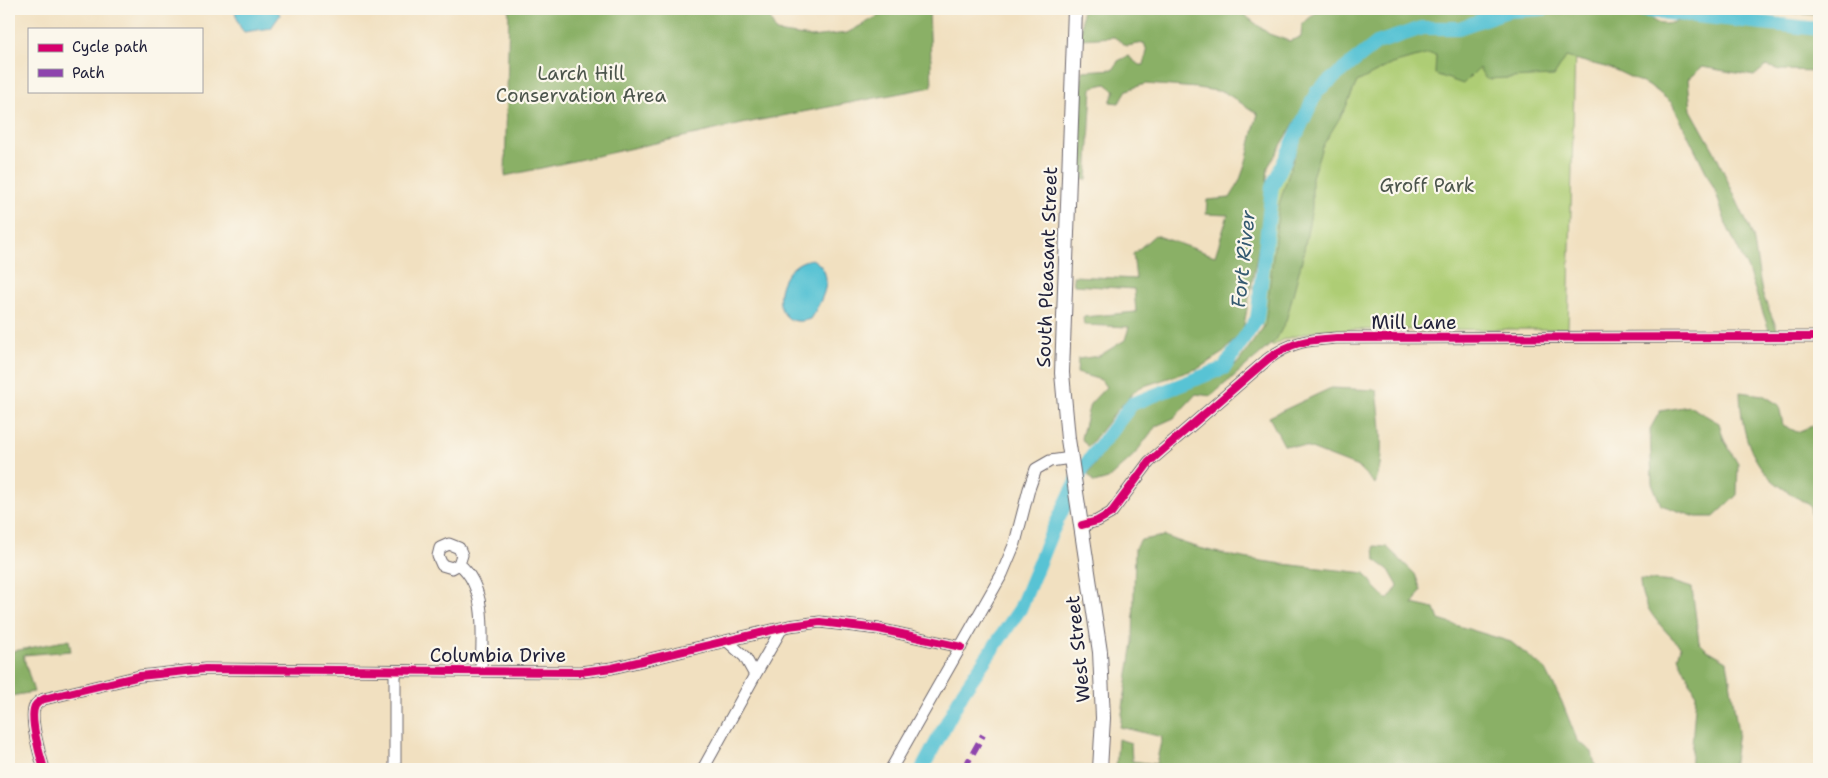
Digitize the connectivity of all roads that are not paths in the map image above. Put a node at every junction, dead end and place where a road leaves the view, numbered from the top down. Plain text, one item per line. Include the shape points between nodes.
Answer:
1 (1075, 9) edge
2 (1819, 337) edge
3 (1072, 463) junction
4 (1082, 525) junction
5 (459, 564) dead end
6 (782, 628) junction
7 (727, 642) junction
8 (960, 647) junction
9 (395, 671) junction
10 (481, 671) junction
11 (755, 675) junction
12 (44, 769) edge
13 (395, 769) edge
14 (703, 769) edge
15 (891, 769) edge
16 (1100, 769) edge

1 - 3 main road, South Pleasant Street via 1062,346
2 - 4 street, Mill Lane via 1337,338 1291,344 1268,359 1149,462 1111,513
3 - 4 main road, South Pleasant Street
3 - 8 street via 1050,461 1036,469 1007,564
4 - 16 main road, West Street via 1101,664 1103,718
5 - 10 street via 472,579 478,600 482,633
6 - 7 street, Columbia Drive
6 - 8 street, Columbia Drive via 831,622
6 - 11 street
7 - 10 street, Columbia Drive via 595,670
7 - 11 street via 745,657
8 - 15 street
9 - 10 street, Columbia Drive
9 - 12 street, Columbia Drive via 176,671 44,699 34,708 33,719
9 - 13 street
11 - 14 street

